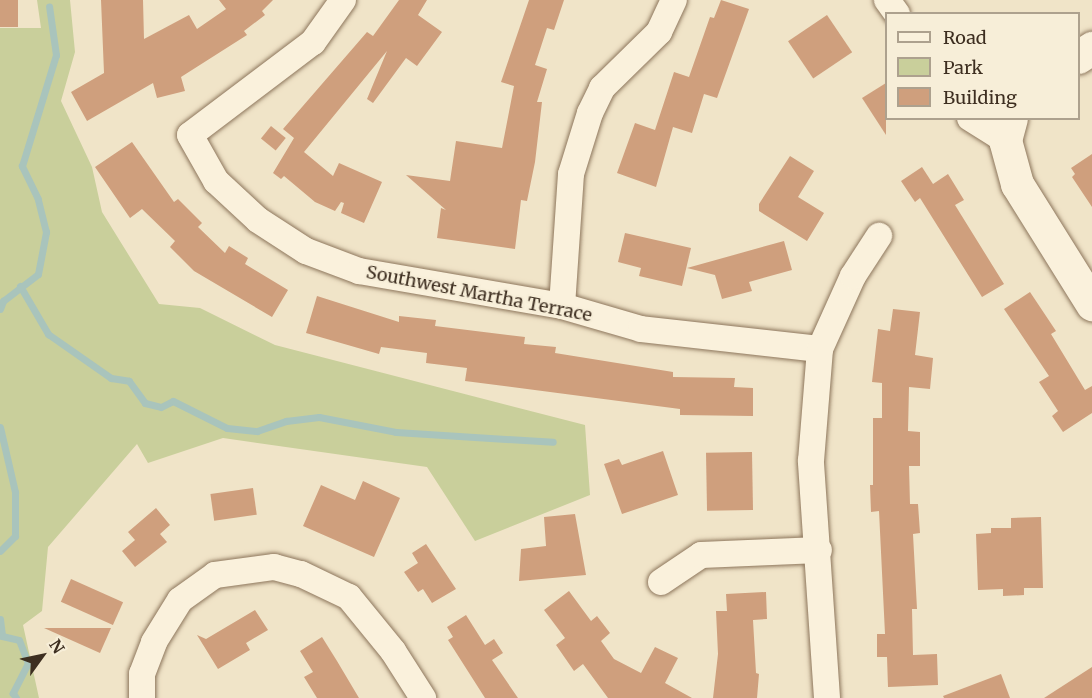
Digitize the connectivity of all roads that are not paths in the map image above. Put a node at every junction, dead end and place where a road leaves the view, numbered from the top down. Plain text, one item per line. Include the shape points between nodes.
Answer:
1 (343, 0) edge
2 (674, 0) edge
3 (977, 120) edge
4 (1008, 129) edge
5 (879, 236) dead end
6 (1092, 304) edge
7 (562, 306) junction
8 (820, 349) junction
9 (819, 550) junction
10 (661, 582) dead end
11 (142, 698) edge
12 (423, 698) edge
13 (827, 698) edge

1 - 7 street, Southwest Martha Terrace via 313,42 190,135 216,181 236,201 306,251 359,271
2 - 7 street via 659,32 602,88 590,113 571,174
3 - 4 street
4 - 6 street via 1017,184
5 - 8 street via 854,276
7 - 8 street, Southwest Martha Terrace via 641,329
8 - 9 street via 811,461
9 - 10 street via 701,555
9 - 13 street
11 - 12 street via 142,674 154,642 180,600 215,575 274,567 301,574 350,597 393,651

